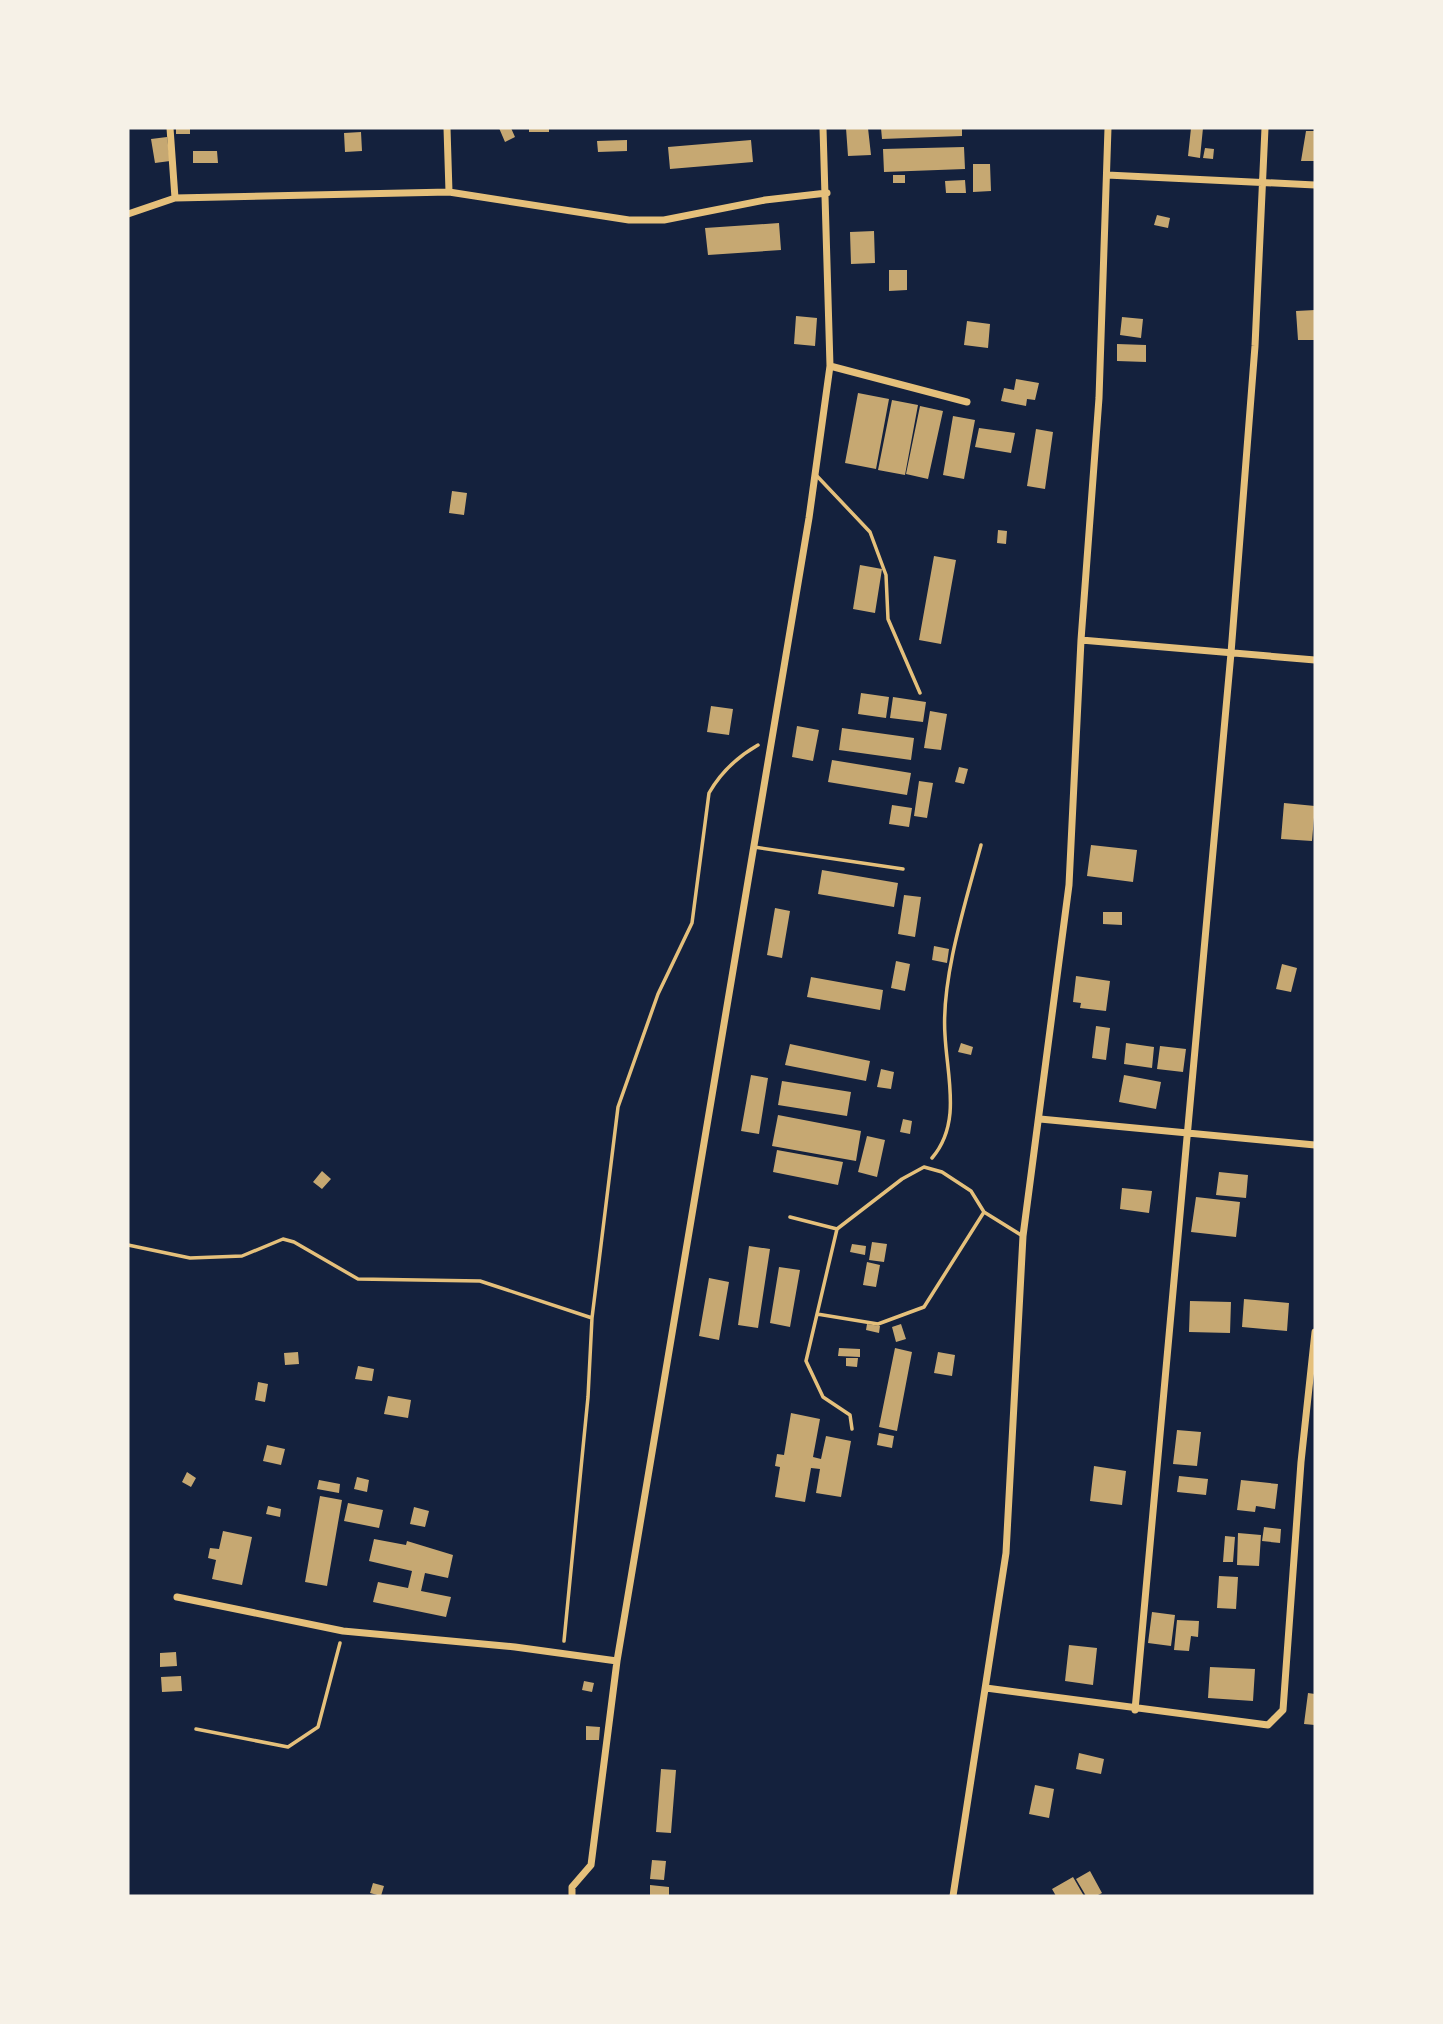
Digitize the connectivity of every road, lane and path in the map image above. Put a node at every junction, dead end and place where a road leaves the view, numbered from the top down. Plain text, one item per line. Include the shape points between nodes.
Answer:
1 (170, 128) edge
2 (447, 128) edge
3 (823, 128) edge
4 (1108, 128) edge
5 (1265, 128) edge
6 (1107, 175) junction
7 (1262, 183) junction
8 (1315, 185) edge
9 (449, 192) junction
10 (827, 193) junction
11 (175, 198) junction
12 (128, 214) edge
13 (830, 366) junction
14 (967, 402) dead end
15 (815, 474) junction
16 (1081, 640) junction
17 (1231, 653) junction
18 (1315, 660) edge
19 (920, 693) dead end
20 (771, 739) junction
21 (981, 845) dead end
22 (752, 847) junction
23 (903, 869) dead end
24 (1040, 1119) junction
25 (1186, 1135) junction
26 (1315, 1145) edge
27 (924, 1167) junction
28 (984, 1212) junction
29 (790, 1217) dead end
30 (836, 1229) junction
31 (1023, 1236) junction
32 (128, 1245) edge
33 (817, 1314) junction
34 (592, 1318) junction
35 (1315, 1332) edge
36 (852, 1429) dead end
37 (177, 1597) dead end
38 (343, 1630) junction
39 (563, 1654) junction
40 (617, 1661) junction
41 (986, 1688) junction
42 (1135, 1710) junction
43 (195, 1729) dead end
44 (572, 1896) edge
45 (953, 1896) edge

1 - 11 street
2 - 9 street
3 - 10 street
4 - 6 street
5 - 7 street
6 - 7 street
6 - 16 street via 1099,398
7 - 8 street
7 - 17 street via 1255,346
9 - 10 street via 629,220 664,220
9 - 11 street
10 - 13 street
11 - 12 street
13 - 14 street
13 - 15 street
15 - 19 lane via 870,532 886,575 888,619
15 - 20 street
16 - 17 street
16 - 24 street via 1069,885
17 - 18 street
17 - 25 street
20 - 22 street
20 - 34 path via 741,755 717,778 709,793 692,923 658,994 618,1107
21 - 27 path via 947,997 944,1031 952,1121 942,1147
22 - 23 lane
22 - 40 street
24 - 25 street
24 - 31 street
25 - 26 street
25 - 42 street
27 - 28 lane via 942,1172 971,1191
27 - 30 lane
28 - 31 lane
28 - 33 lane via 924,1307 878,1324
29 - 30 lane
30 - 33 lane
31 - 41 street via 1006,1553
32 - 34 path via 190,1258 242,1256 283,1239 358,1279 481,1281
33 - 36 lane via 806,1361 823,1397 850,1415
34 - 39 path
35 - 42 street via 1283,1710 1268,1726
37 - 38 street
38 - 39 street
38 - 43 path via 317,1727 288,1747
39 - 40 street
40 - 44 street via 591,1865 572,1887
41 - 42 street
41 - 45 street

